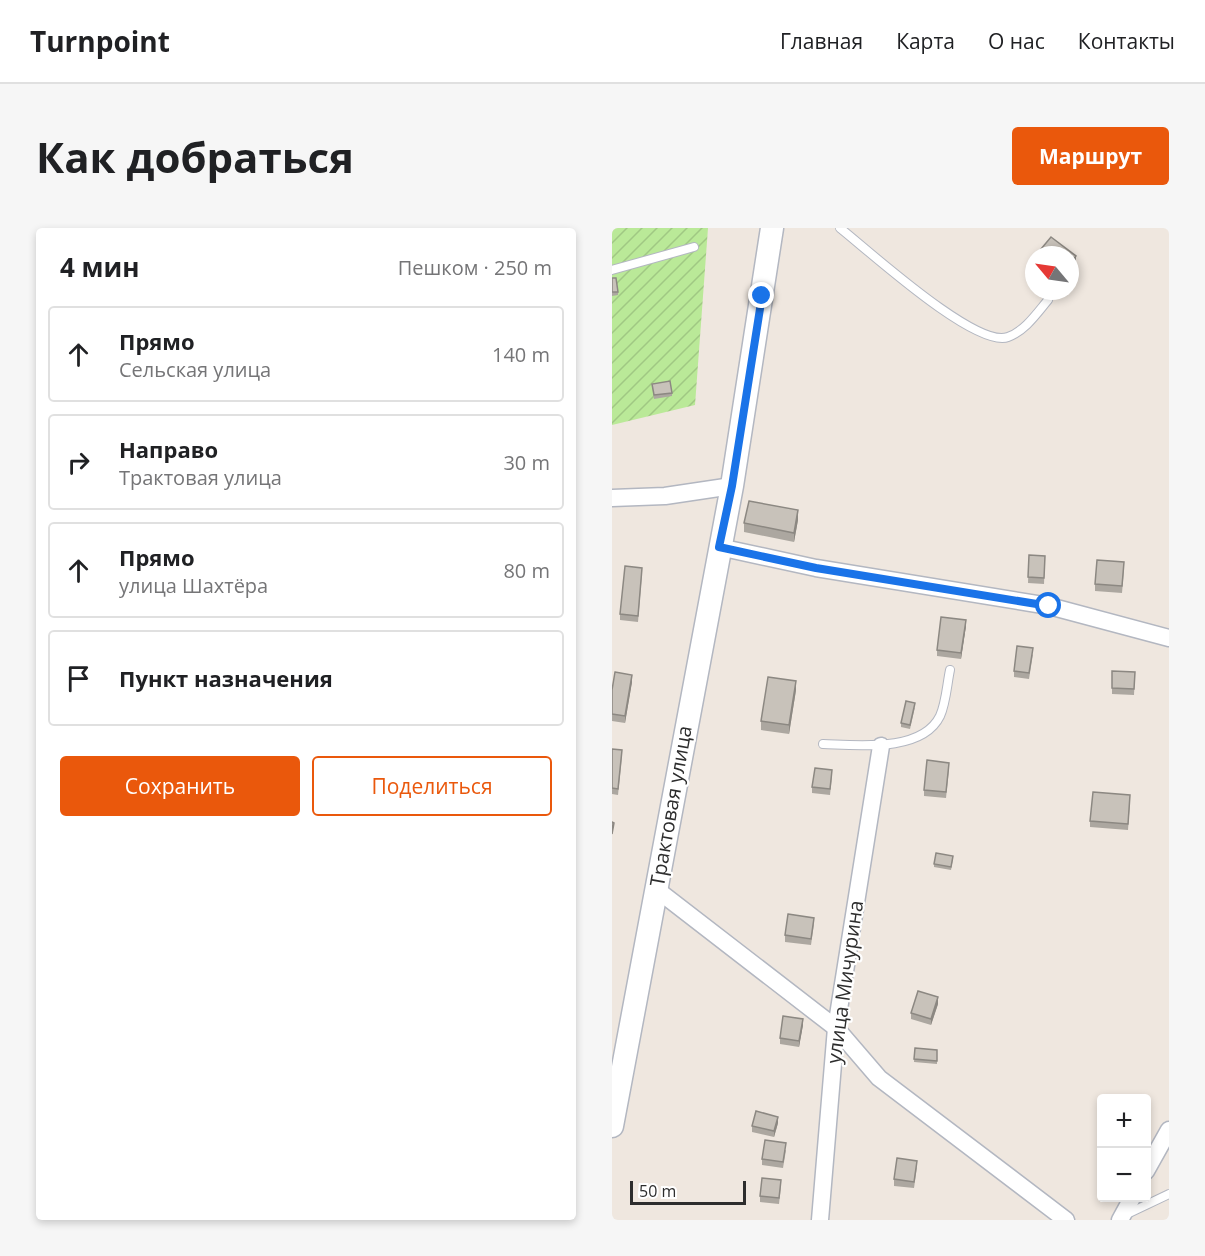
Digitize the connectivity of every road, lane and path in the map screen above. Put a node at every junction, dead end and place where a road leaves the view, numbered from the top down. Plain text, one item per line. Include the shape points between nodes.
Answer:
1 (772, 228) edge
2 (840, 228) edge
3 (694, 247) dead end
4 (612, 270) edge
5 (1048, 300) dead end
6 (732, 486) junction
7 (612, 498) edge
8 (719, 547) junction
9 (1169, 638) edge
10 (950, 670) dead end
11 (823, 744) dead end
12 (881, 746) junction
13 (656, 889) junction
14 (836, 1028) junction
15 (612, 1126) edge
16 (1169, 1130) edge
17 (1151, 1162) edge
18 (1169, 1194) edge
19 (1129, 1202) edge
20 (1121, 1218) edge
21 (820, 1220) edge
22 (1066, 1220) edge

1 - 6 main road, Трактовая улица
2 - 5 lane via 957,321 983,335 1006,338 1022,329
3 - 4 lane
6 - 7 street via 665,496
6 - 8 main road, Трактовая улица
8 - 9 street via 816,568 1049,606
8 - 13 main road, Трактовая улица
10 - 12 lane via 940,716 922,735
11 - 12 lane
12 - 14 street, улица Мичурина
13 - 14 street
13 - 15 main road, Трактовая улица
14 - 21 street, улица Мичурина
14 - 22 street via 879,1078
16 - 17 street
18 - 20 lane
19 - 20 street

